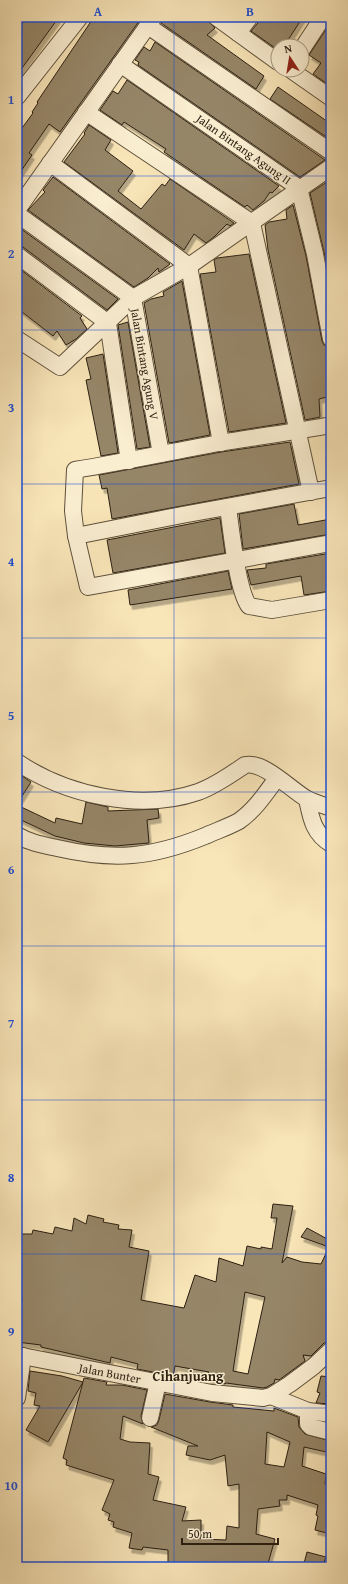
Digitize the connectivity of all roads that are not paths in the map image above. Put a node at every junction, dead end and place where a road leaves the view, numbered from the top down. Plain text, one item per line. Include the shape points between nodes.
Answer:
1 (80, 17) edge
2 (216, 17) edge
3 (250, 17) edge
4 (323, 17) edge
5 (151, 21) edge
6 (238, 33) junction
7 (309, 38) edge
8 (270, 56) edge
9 (120, 64) junction
10 (302, 78) edge
11 (17, 97) edge
12 (331, 98) edge
13 (86, 112) junction
14 (331, 152) edge
15 (50, 163) junction
16 (331, 166) edge
17 (299, 188) junction
18 (17, 210) edge
19 (17, 214) edge
20 (252, 223) junction
21 (17, 255) edge
22 (189, 266) junction
23 (133, 298) junction
24 (108, 323) junction
25 (331, 338) edge
26 (17, 339) edge
27 (331, 425) edge
28 (298, 431) junction
29 (221, 443) junction
30 (161, 454) junction
31 (129, 462) junction
32 (331, 488) edge
33 (311, 492) junction
34 (228, 506) junction
35 (76, 536) junction
36 (331, 543) edge
37 (236, 560) junction
38 (331, 600) edge
39 (17, 762) edge
40 (277, 778) junction
41 (307, 799) junction
42 (331, 808) edge
43 (17, 835) edge
44 (331, 844) edge
45 (331, 1350) edge
46 (20, 1356) edge
47 (158, 1382) junction
48 (271, 1396) junction
49 (17, 1398) edge
50 (308, 1411) junction
51 (331, 1414) edge
52 (150, 1418) dead end
53 (331, 1432) edge

1 - 11 street
2 - 6 street
3 - 6 street
4 - 7 street
5 - 9 street
5 - 14 street
6 - 8 street
9 - 13 street
9 - 17 street, Jalan Bintang Agung II
10 - 12 street
13 - 15 street
13 - 20 street
15 - 18 street
15 - 22 street
16 - 17 street
17 - 20 street
17 - 25 street, Jalan Bintang Agung II
19 - 23 street, Jalan Bintang Agung V
20 - 22 street
20 - 28 street
21 - 24 street
22 - 23 street
22 - 29 street
23 - 24 street
23 - 30 street, Jalan Bintang Agung V
24 - 26 street via 60,368
24 - 31 street
27 - 28 street
28 - 29 street
28 - 33 street
29 - 30 street
30 - 31 street
31 - 35 street via 75,470 73,511
32 - 33 street
33 - 34 street
34 - 35 street
34 - 37 street
35 - 37 street via 88,587
36 - 37 street
37 - 38 street via 244,600 248,606 272,610
39 - 40 street via 31,771 74,789 98,796 139,800 158,801 199,792 253,764
40 - 41 street
40 - 43 street via 257,805 239,820 182,845 143,855 80,853 28,841
41 - 42 street
41 - 44 street via 312,822 318,833
45 - 48 street via 314,1366
46 - 47 street, Jalan Bunter
46 - 49 street
47 - 48 street, Jalan Bunter via 244,1397
47 - 52 street
48 - 50 street
50 - 51 street
50 - 53 street via 308,1424 311,1427

